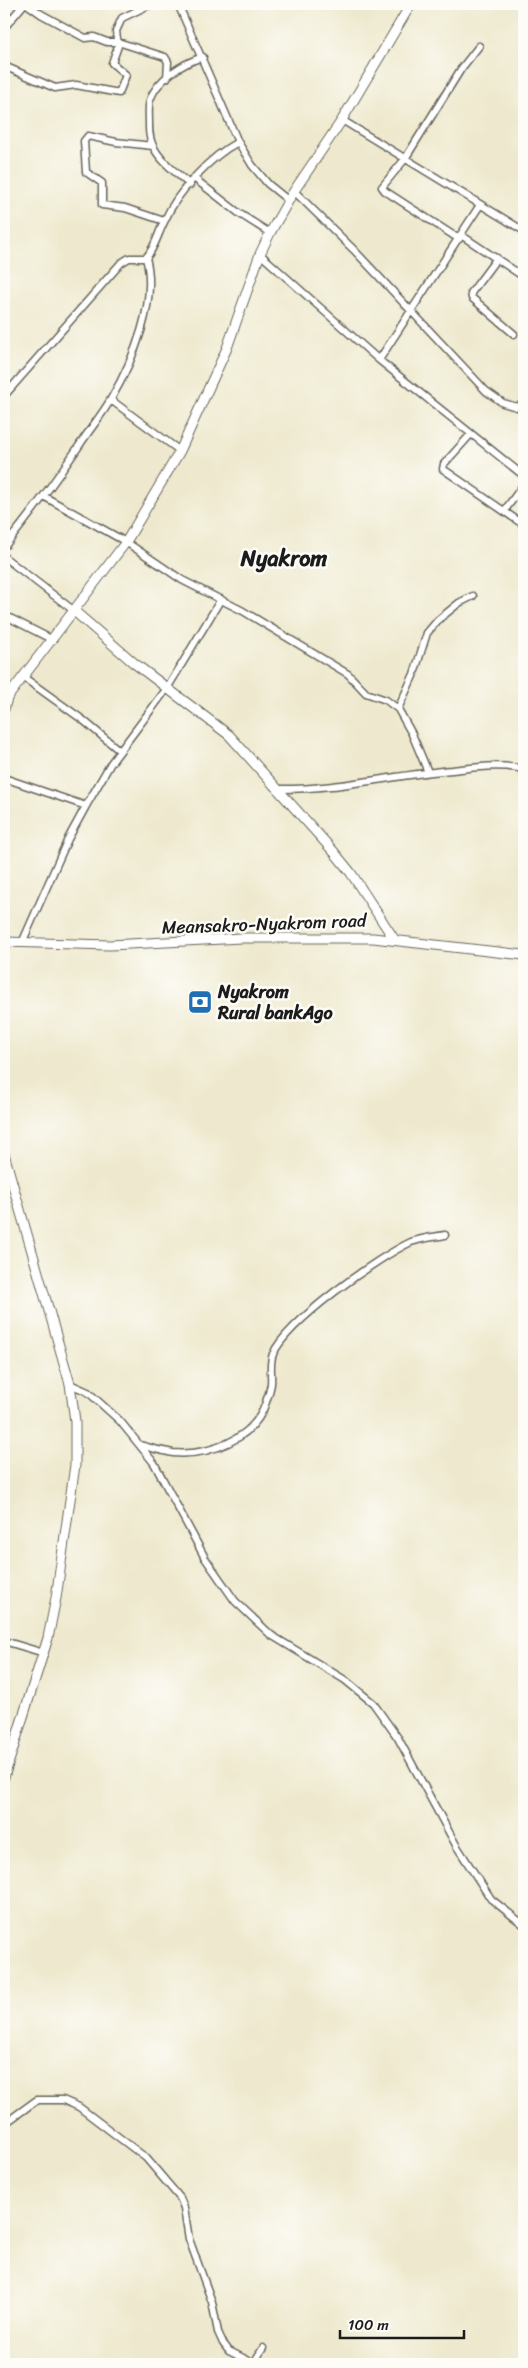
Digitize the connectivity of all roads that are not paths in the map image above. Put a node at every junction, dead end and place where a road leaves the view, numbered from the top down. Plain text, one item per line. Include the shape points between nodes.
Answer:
1 (26, 4) edge
2 (151, 4) edge
3 (178, 4) edge
4 (411, 4) edge
5 (4, 28) edge
6 (118, 42) junction
7 (479, 46) dead end
8 (202, 57) junction
9 (4, 66) edge
10 (167, 78) junction
11 (342, 120) junction
12 (238, 142) junction
13 (153, 146) junction
14 (405, 158) junction
15 (195, 179) junction
16 (190, 185) junction
17 (294, 191) junction
18 (288, 201) junction
19 (480, 205) junction
20 (164, 222) junction
21 (524, 230) edge
22 (270, 233) junction
23 (460, 237) junction
24 (260, 254) junction
25 (146, 258) junction
26 (496, 258) junction
27 (524, 277) edge
28 (411, 310) junction
29 (514, 334) dead end
30 (379, 360) junction
31 (4, 396) edge
32 (111, 400) junction
33 (524, 403) edge
34 (471, 434) junction
35 (180, 451) junction
36 (524, 476) edge
37 (524, 484) edge
38 (45, 497) junction
39 (505, 510) junction
40 (524, 525) edge
41 (126, 542) junction
42 (4, 547) edge
43 (4, 557) edge
44 (473, 596) dead end
45 (221, 599) junction
46 (73, 610) junction
47 (4, 615) edge
48 (51, 639) junction
49 (23, 677) junction
50 (168, 687) junction
51 (5, 698) edge
52 (4, 709) edge
53 (398, 710) junction
54 (120, 751) junction
55 (524, 769) edge
56 (428, 772) junction
57 (4, 778) edge
58 (276, 789) junction
59 (86, 806) junction
60 (394, 939) junction
61 (4, 942) edge
62 (22, 943) junction
63 (524, 955) edge
64 (4, 1154) edge
65 (445, 1235) dead end
66 (70, 1384) junction
67 (140, 1445) junction
68 (4, 1641) edge
69 (44, 1653) junction
70 (4, 1777) edge
71 (524, 1926) edge
72 (4, 2124) edge
73 (263, 2348) dead end

1 - 5 street
1 - 6 street via 86,38
2 - 6 street via 122,18 115,37
3 - 8 street
4 - 11 street
6 - 9 street via 112,64 126,75 121,90 116,94 76,85 55,88
6 - 10 street via 165,57 168,62
7 - 14 street
8 - 10 street via 178,68
8 - 12 street
10 - 13 street via 154,93 149,106 149,135
11 - 14 street
11 - 17 street
12 - 15 street via 224,149
12 - 18 street via 268,184
13 - 16 street
13 - 20 street via 88,136 84,141 85,169 88,175 102,183 102,205 125,208
14 - 19 street
14 - 23 street via 383,184 383,189
15 - 16 street
15 - 22 street
16 - 20 street
17 - 18 street
17 - 28 street
18 - 22 street
19 - 21 street
19 - 23 street
20 - 25 street
22 - 24 street
23 - 26 street
23 - 28 street
24 - 30 street
24 - 35 street via 227,348
25 - 31 street via 129,258 121,263
25 - 32 street via 150,288 144,316 130,363
26 - 27 street
26 - 29 street via 474,288 472,298
28 - 30 street
28 - 33 street via 486,391 503,403 517,407
30 - 34 street
32 - 35 street
32 - 38 street
34 - 36 street
34 - 39 street via 443,469
35 - 41 street
37 - 39 street
38 - 41 street
38 - 42 street
39 - 40 street
41 - 45 street via 182,580
41 - 46 street
43 - 46 street
44 - 53 street via 438,620 427,633
45 - 50 street
45 - 53 street via 348,674 366,692 386,700
46 - 48 street
46 - 50 street via 134,663
47 - 48 street
48 - 49 street
49 - 51 street
49 - 54 street
50 - 54 street
50 - 58 street via 229,735
51 - 52 street
53 - 56 street
54 - 59 street
55 - 56 street via 489,766
56 - 58 street via 301,790
57 - 59 street
58 - 60 street via 351,873
59 - 62 street
60 - 62 street, Meansakro-Nyakrom road via 286,937 110,945
60 - 63 street, Meansakro-Nyakrom road
61 - 62 street, Meansakro-Nyakrom road
64 - 66 street
65 - 67 street via 412,1242 367,1267 302,1320 273,1355 266,1404 257,1423 240,1437 200,1452 173,1453
66 - 67 street via 88,1392 120,1421
66 - 69 street via 76,1421 75,1465 56,1598
67 - 71 street via 154,1463 205,1558 235,1601 271,1635 345,1680 373,1703 398,1738 456,1844 491,1899
68 - 69 street
69 - 70 street
72 - 73 street via 37,2100 63,2100 79,2107 146,2158 180,2198 223,2343 229,2351 251,2362

